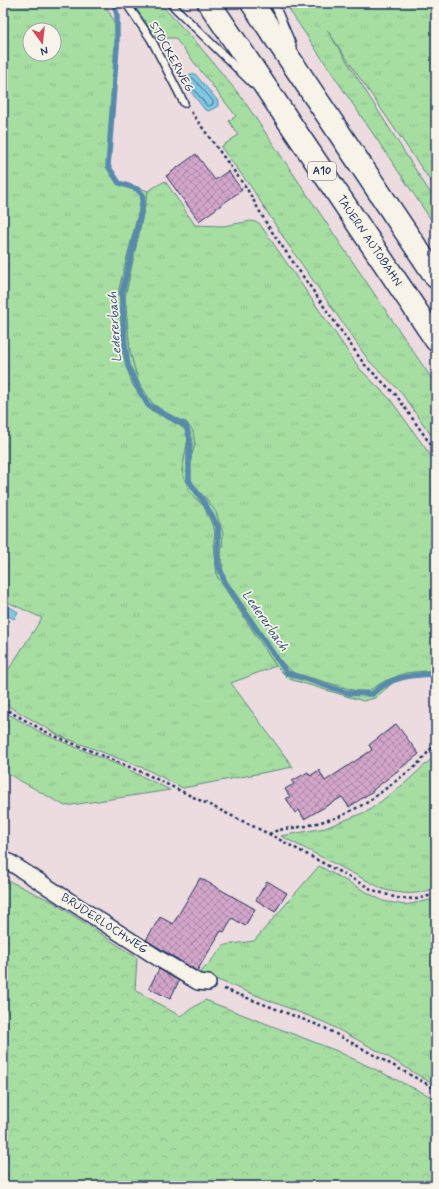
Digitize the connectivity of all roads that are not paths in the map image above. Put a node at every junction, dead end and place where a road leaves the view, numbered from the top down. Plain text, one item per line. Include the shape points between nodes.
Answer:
1 (126, 3) edge
2 (170, 3) edge
3 (208, 3) edge
4 (252, 3) edge
5 (274, 3) edge
6 (255, 87) dead end
7 (261, 92) dead end
8 (313, 95) junction
9 (184, 103) road end
10 (283, 114) junction
11 (436, 277) edge
12 (436, 340) edge
13 (3, 858) edge
14 (208, 983) road end

1 - 9 lane, STOCKERWEG via 151,39
2 - 6 lane
3 - 10 highway, TAUERN AUTOBAHN / A10
4 - 8 highway
5 - 8 lane
7 - 10 lane
8 - 11 highway
10 - 12 highway, TAUERN AUTOBAHN / A10
13 - 14 street, BRUDERLOCHWEG via 161,960 198,982

